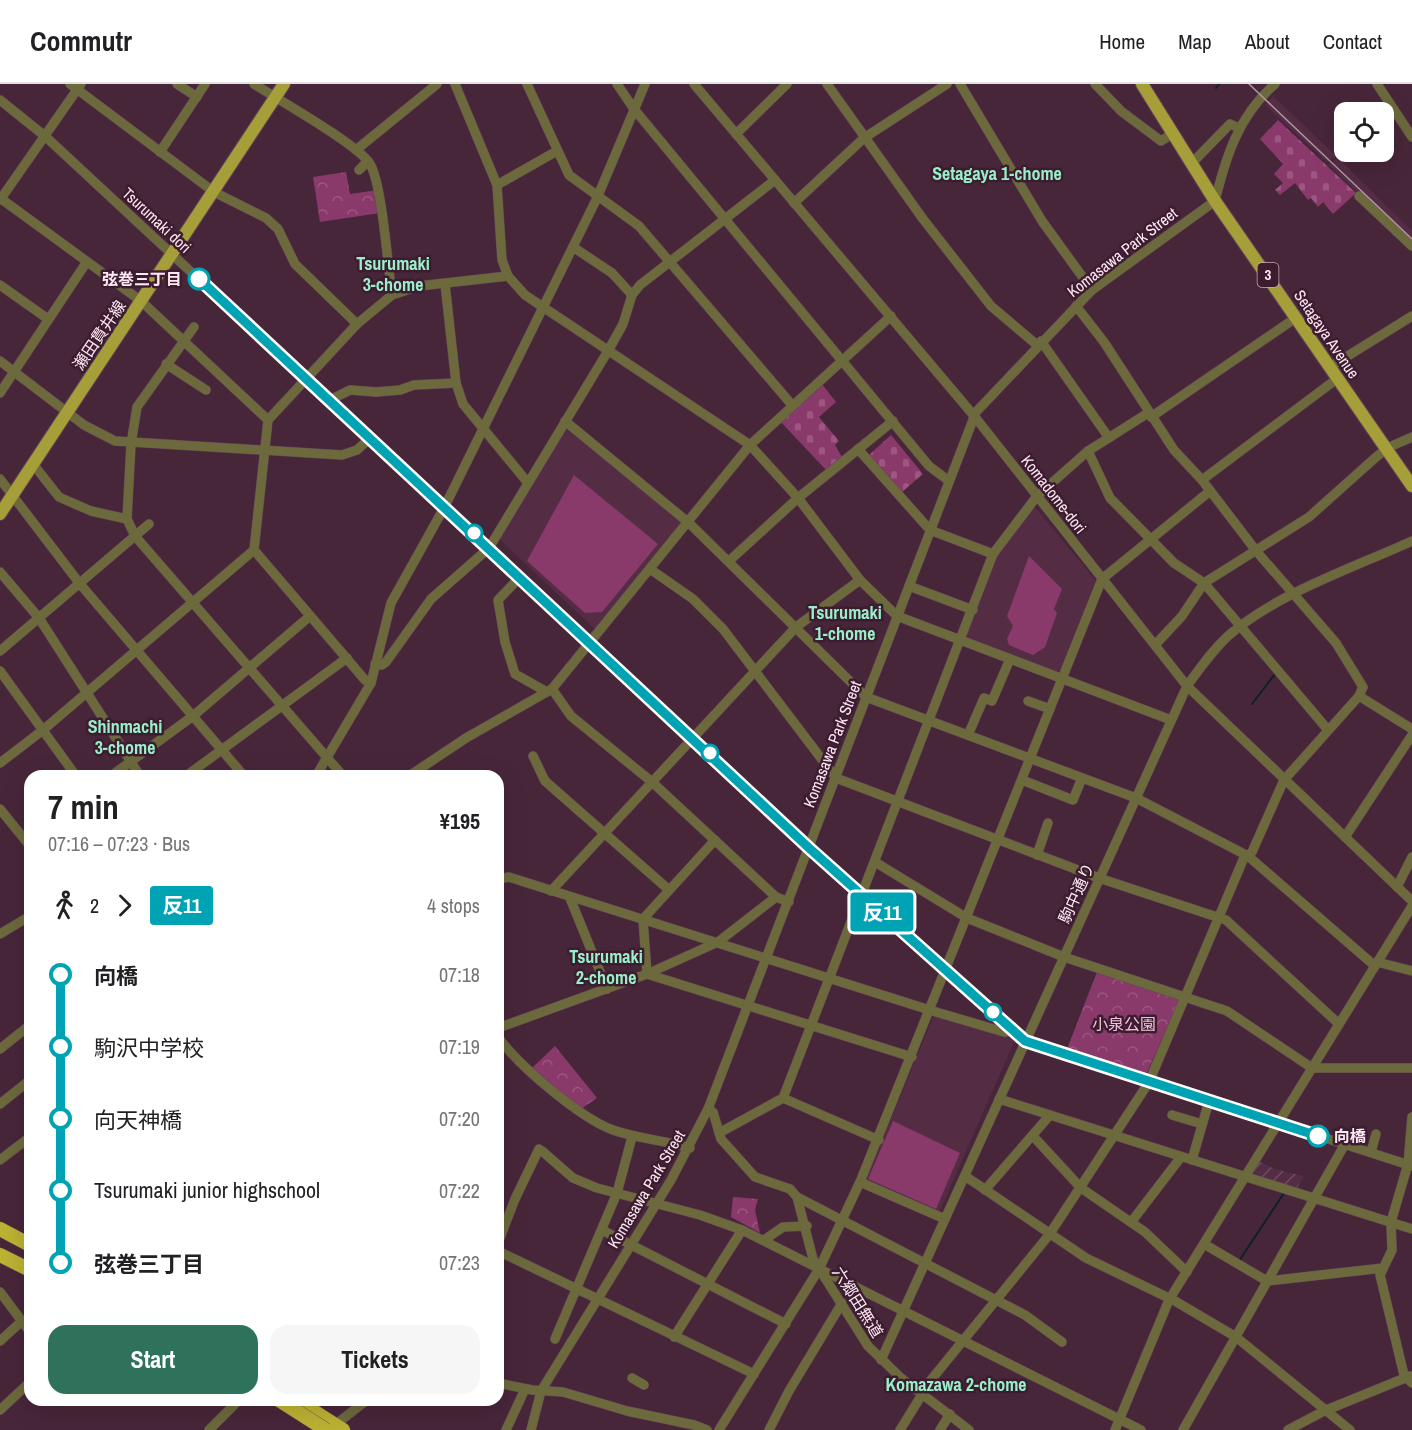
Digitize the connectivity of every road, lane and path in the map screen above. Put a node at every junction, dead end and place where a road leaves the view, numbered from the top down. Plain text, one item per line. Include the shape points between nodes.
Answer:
1 (177, 84) edge
2 (206, 84) edge
3 (254, 84) edge
4 (284, 84) edge
5 (437, 84) edge
6 (455, 84) edge
7 (527, 84) edge
8 (617, 84) edge
9 (645, 84) edge
10 (694, 84) edge
11 (787, 84) edge
12 (827, 84) edge
13 (947, 84) edge
14 (960, 84) edge
15 (1095, 84) edge
16 (1142, 84) edge
17 (1275, 84) edge
18 (1377, 84) edge
19 (76, 86) edge
20 (197, 97) junction
21 (274, 98) junction
22 (0, 100) edge
23 (634, 109) junction
24 (1239, 128) junction
25 (736, 134) junction
26 (1172, 134) junction
27 (46, 137) junction
28 (1412, 137) edge
29 (864, 138) junction
30 (356, 150) junction
31 (557, 151) junction
32 (160, 152) junction
33 (368, 161) junction
34 (1191, 164) junction
35 (359, 170) dead end
36 (775, 180) junction
37 (497, 185) junction
38 (214, 192) junction
39 (1359, 196) dead end
40 (597, 198) junction
41 (0, 199) edge
42 (1215, 201) junction
43 (794, 203) junction
44 (725, 218) junction
45 (1412, 246) edge
46 (573, 247) junction
47 (172, 254) junction
48 (670, 262) junction
49 (86, 263) junction
50 (508, 276) junction
51 (445, 284) junction
52 (0, 285) edge
53 (1092, 290) junction
54 (392, 295) junction
55 (632, 295) junction
56 (141, 301) junction
57 (1076, 306) junction
58 (544, 307) junction
59 (891, 316) junction
60 (1412, 316) edge
61 (1296, 317) junction
62 (48, 320) junction
63 (357, 324) junction
64 (194, 327) dead end
65 (182, 340) junction
66 (1039, 343) junction
67 (608, 351) junction
68 (843, 360) junction
69 (0, 361) edge
70 (166, 364) junction
71 (1330, 367) junction
72 (14, 372) junction
73 (1338, 378) junction
74 (307, 379) junction
75 (456, 383) junction
76 (206, 390) dead end
77 (0, 393) edge
78 (330, 400) junction
79 (792, 405) junction
80 (67, 412) junction
81 (1150, 415) junction
82 (975, 417) junction
83 (268, 420) junction
84 (566, 421) junction
85 (893, 421) junction
86 (482, 429) junction
87 (1412, 437) edge
88 (370, 438) junction
89 (1109, 438) junction
90 (131, 444) junction
91 (750, 445) junction
92 (1387, 448) junction
93 (858, 449) junction
94 (265, 451) junction
95 (1088, 451) junction
96 (33, 464) junction
97 (0, 478) edge
98 (1202, 480) junction
99 (949, 481) junction
100 (528, 483) junction
101 (1412, 486) edge
102 (1210, 491) junction
103 (14, 494) junction
104 (1037, 496) junction
105 (798, 498) junction
106 (445, 506) junction
107 (0, 514) edge
108 (128, 519) junction
109 (688, 523) junction
110 (148, 524) dead end
111 (930, 530) junction
112 (135, 536) junction
113 (1150, 540) junction
114 (1412, 541) edge
115 (489, 548) junction
116 (254, 550) junction
117 (1257, 552) junction
118 (993, 554) junction
119 (729, 561) junction
120 (650, 569) junction
121 (0, 572) edge
122 (520, 577) junction
123 (1102, 579) junction
124 (860, 580) junction
125 (1204, 583) junction
126 (80, 584) junction
127 (909, 586) junction
128 (1295, 594) junction
129 (193, 602) junction
130 (973, 610) junction
131 (310, 616) junction
132 (897, 616) junction
133 (39, 618) junction
134 (1240, 626) junction
135 (796, 627) junction
136 (961, 640) junction
137 (590, 642) junction
138 (1155, 645) junction
139 (137, 650) junction
140 (0, 651) edge
141 (347, 658) junction
142 (1010, 659) junction
143 (375, 664) junction
144 (250, 668) junction
145 (756, 670) junction
146 (0, 671) edge
147 (1063, 679) junction
148 (371, 683) junction
149 (1187, 686) junction
150 (550, 690) junction
151 (87, 693) junction
152 (1359, 696) junction
153 (866, 697) junction
154 (1028, 701) dead end
155 (282, 705) junction
156 (1050, 709) junction
157 (193, 716) junction
158 (1171, 720) junction
159 (930, 721) junction
160 (1412, 729) edge
161 (43, 730) junction
162 (1328, 730) junction
163 (968, 735) junction
164 (1412, 735) edge
165 (693, 737) junction
166 (222, 750) junction
167 (532, 756) dead end
168 (326, 757) junction
169 (1030, 759) junction
170 (131, 761) junction
171 (0, 763) edge
172 (72, 770) edge
173 (119, 770) edge
174 (136, 770) edge
175 (194, 770) edge
176 (239, 770) edge
177 (319, 770) edge
178 (338, 770) edge
179 (418, 770) edge
180 (836, 778) junction
181 (1082, 778) junction
182 (1022, 780) junction
183 (1284, 780) junction
184 (652, 782) junction
185 (1136, 798) junction
186 (898, 802) junction
187 (0, 809) edge
188 (1048, 823) dead end
189 (606, 831) junction
190 (24, 835) edge
191 (1345, 837) junction
192 (715, 840) junction
193 (998, 840) junction
194 (809, 848) junction
195 (1037, 855) junction
196 (1248, 856) junction
197 (1412, 857) edge
198 (875, 862) junction
199 (504, 878) edge
200 (1099, 878) junction
201 (1397, 887) junction
202 (668, 889) junction
203 (551, 891) junction
204 (862, 894) junction
205 (776, 897) junction
206 (570, 898) junction
207 (1412, 900) edge
208 (789, 903) junction
209 (1412, 906) edge
210 (967, 918) junction
211 (1220, 918) junction
212 (643, 919) junction
213 (24, 920) edge
214 (0, 934) edge
215 (718, 942) junction
216 (767, 957) junction
217 (1064, 957) junction
218 (1376, 964) junction
219 (947, 970) junction
220 (1412, 971) edge
221 (647, 974) junction
222 (829, 978) junction
223 (607, 989) junction
224 (1186, 998) junction
225 (748, 1006) junction
226 (931, 1010) junction
227 (1339, 1024) junction
228 (811, 1025) junction
229 (504, 1026) edge
230 (24, 1030) edge
231 (1014, 1031) junction
232 (1025, 1041) junction
233 (504, 1043) edge
234 (0, 1049) edge
235 (912, 1057) junction
236 (1312, 1068) junction
237 (1412, 1068) edge
238 (1149, 1082) junction
239 (24, 1085) edge
240 (783, 1098) junction
241 (999, 1099) junction
242 (1209, 1101) junction
243 (0, 1104) edge
244 (708, 1108) junction
245 (1050, 1115) junction
246 (1172, 1115) dead end
247 (1412, 1117) edge
248 (1202, 1124) junction
249 (1278, 1124) junction
250 (719, 1133) junction
251 (1376, 1134) dead end
252 (1033, 1136) junction
253 (1114, 1136) junction
254 (632, 1137) junction
255 (879, 1140) junction
256 (24, 1142) edge
257 (1345, 1144) junction
258 (690, 1148) junction
259 (1371, 1152) junction
260 (1181, 1156) junction
261 (0, 1160) edge
262 (1192, 1160) junction
263 (1410, 1165) edge
264 (964, 1176) junction
265 (1245, 1177) junction
266 (860, 1182) junction
267 (1081, 1188) junction
268 (985, 1190) junction
269 (617, 1193) junction
270 (797, 1197) junction
271 (1316, 1198) junction
272 (656, 1203) junction
273 (945, 1219) junction
274 (841, 1221) junction
275 (1132, 1221) junction
276 (1391, 1222) junction
277 (807, 1226) junction
278 (504, 1227) edge
279 (0, 1229) edge
280 (1412, 1229) edge
281 (602, 1230) junction
282 (742, 1230) junction
283 (1049, 1235) junction
284 (0, 1238) edge
285 (764, 1240) junction
286 (24, 1242) edge
287 (1204, 1244) junction
288 (630, 1245) junction
289 (0, 1248) edge
290 (24, 1251) edge
291 (504, 1254) edge
292 (0, 1255) edge
293 (24, 1261) edge
294 (924, 1265) junction
295 (24, 1267) edge
296 (1383, 1268) junction
297 (819, 1269) junction
298 (1187, 1272) junction
299 (1267, 1281) junction
300 (708, 1285) junction
301 (576, 1290) junction
302 (0, 1293) edge
303 (596, 1299) junction
304 (993, 1300) junction
305 (1169, 1300) junction
306 (842, 1303) junction
307 (903, 1310) junction
308 (22, 1321) junction
309 (24, 1324) edge
310 (786, 1324) junction
311 (674, 1337) junction
312 (1236, 1337) junction
313 (555, 1339) dead end
314 (963, 1340) junction
315 (0, 1341) edge
316 (1062, 1342) dead end
317 (881, 1360) junction
318 (754, 1374) junction
319 (632, 1378) dead end
320 (1410, 1379) edge
321 (504, 1384) edge
322 (644, 1384) dead end
323 (24, 1388) edge
324 (525, 1389) junction
325 (541, 1391) junction
326 (922, 1392) junction
327 (233, 1406) edge
328 (281, 1406) edge
329 (288, 1406) edge
330 (307, 1406) edge
331 (317, 1406) edge
332 (362, 1406) edge
333 (0, 1410) edge
334 (1324, 1411) junction
335 (950, 1414) junction
336 (1119, 1419) junction
337 (341, 1425) edge
338 (209, 1430) edge
339 (315, 1430) edge
340 (326, 1430) edge
341 (355, 1430) edge
342 (506, 1430) edge
343 (531, 1430) edge
344 (707, 1430) edge
345 (719, 1430) edge
346 (769, 1430) edge
347 (900, 1430) edge
348 (940, 1430) edge
349 (969, 1430) edge
350 (1115, 1430) edge
351 (1141, 1430) edge
352 (1182, 1430) edge
353 (1288, 1430) edge
354 (1350, 1430) edge

1 - 20 street
2 - 20 street
3 - 21 street
4 - 21 main road, 瀬田貫井線
5 - 30 street
6 - 37 street
7 - 31 street
8 - 23 street
9 - 23 street
10 - 25 street, Komadome-dori
11 - 25 street
12 - 29 street
13 - 29 street
14 - 53 street via 1042,221
15 - 26 street via 1121,111 1161,141
16 - 26 main road, 3
17 - 24 street
18 - 28 street
19 - 27 street
19 - 32 street
20 - 32 street
21 - 30 street
21 - 38 main road, 瀬田貫井線
22 - 27 street, Tsurumaki dori
23 - 40 street
23 - 44 street
24 - 34 street via 1230,124
24 - 42 street
25 - 36 street, Komadome-dori
26 - 34 main road, 3
27 - 41 street
27 - 47 street, Tsurumaki dori
29 - 43 street
29 - 66 street via 991,306
30 - 33 street
31 - 37 street
31 - 40 street via 569,175
32 - 38 street
33 - 35 street
33 - 54 street via 378,190
34 - 42 main road, 3
36 - 43 street, Komadome-dori
36 - 44 street
37 - 50 street via 502,260
38 - 47 main road, 瀬田貫井線
38 - 63 street via 266,218 278,229 295,264
39 - 45 street
40 - 46 street
40 - 48 street via 639,226
41 - 49 street
42 - 53 street, Komasawa Park Street
42 - 61 main road, Setagaya Avenue / 3
43 - 59 street, Komadome-dori
44 - 48 street
44 - 68 street
46 - 55 street via 604,266
46 - 58 street
47 - 56 main road, 瀬田貫井線
47 - 74 street, Tsurumaki dori
48 - 55 street
48 - 79 street
49 - 56 street
49 - 62 street
50 - 51 street
50 - 58 street via 525,295
51 - 54 street via 419,286
51 - 75 street
52 - 62 street
53 - 57 street, Komasawa Park Street
54 - 63 street
55 - 67 street via 623,324
56 - 65 street
56 - 80 main road, 瀬田貫井線
57 - 66 street, Komasawa Park Street
57 - 81 street
58 - 67 street
58 - 86 street
59 - 68 street
59 - 82 street, Komadome-dori
60 - 71 street
61 - 71 main road, Setagaya Avenue / 3
61 - 81 street
62 - 72 street
63 - 74 street
64 - 65 street
65 - 70 street
65 - 83 street
66 - 82 street, Komasawa Park Street via 979,407
66 - 89 street
67 - 84 street
67 - 91 street
68 - 79 street
68 - 85 street
69 - 72 street
70 - 76 street
70 - 90 street via 137,407
71 - 73 main road, Setagaya Avenue / 3
72 - 77 street
72 - 80 street
73 - 92 main road, Setagaya Avenue / 3
73 - 98 street
74 - 78 street, Tsurumaki dori
74 - 83 street
75 - 78 street via 376,392 350,390
75 - 86 street via 463,404
78 - 88 street, Tsurumaki dori
79 - 91 street
80 - 90 street via 101,437
80 - 96 main road, 瀬田貫井線
81 - 89 street
81 - 98 street via 1180,458
82 - 99 street, Komasawa Park Street
82 - 104 street, Komadome-dori
83 - 94 street
84 - 100 street
84 - 109 street
85 - 93 street
85 - 99 street via 929,466
86 - 100 street
86 - 106 street
87 - 92 street
88 - 94 street via 357,450 342,455
88 - 106 street, Tsurumaki dori
89 - 95 street
90 - 94 street
90 - 108 street
91 - 105 street
91 - 109 street
92 - 101 main road, Setagaya Avenue / 3
92 - 117 street via 1308,517
93 - 105 street
93 - 111 street
94 - 116 street
95 - 104 street
95 - 113 street via 1110,498
96 - 103 main road, 瀬田貫井線
96 - 108 street via 58,497 91,511
97 - 103 street
98 - 102 street
99 - 111 street, Komasawa Park Street
100 - 115 street
102 - 113 street
102 - 117 street
103 - 107 main road, 瀬田貫井線
103 - 126 street
104 - 118 street
104 - 123 street, Komadome-dori
105 - 119 street
105 - 124 street
106 - 115 street, Tsurumaki dori
106 - 143 street via 392,603
108 - 112 street
109 - 119 street
109 - 120 street
110 - 112 street
111 - 118 street
111 - 127 street, Komasawa Park Street
112 - 126 street
112 - 129 street
113 - 123 street
113 - 125 street via 1174,564
114 - 128 street, 駒中通り
115 - 122 street, Tsurumaki dori
115 - 143 street via 431,599 386,662
116 - 129 street
116 - 131 street
117 - 125 street
117 - 128 street
118 - 130 street
119 - 135 street
120 - 137 street
120 - 145 street via 693,599
121 - 133 street
122 - 137 street, Tsurumaki dori
122 - 150 street via 498,600 505,642 515,674
123 - 138 street, Komadome-dori
123 - 147 street
124 - 132 street
124 - 135 street
125 - 134 street
125 - 138 street via 1182,616
126 - 133 street
126 - 139 street
127 - 130 street
127 - 132 street, Komasawa Park Street
128 - 134 street, 駒中通り
128 - 152 street via 1336,643 1363,687
129 - 139 street
129 - 144 street
130 - 136 street
131 - 141 street
131 - 144 street
132 - 136 street
132 - 153 street, Komasawa Park Street
133 - 140 street
133 - 151 street
134 - 149 street, 駒中通り via 1208,657
134 - 162 street
135 - 145 street
135 - 153 street
136 - 142 street
136 - 159 street
137 - 150 street
137 - 165 street, Tsurumaki dori
138 - 149 street, Komadome-dori
139 - 151 street
139 - 157 street
141 - 148 street
141 - 155 street
142 - 147 street
142 - 163 street via 992,701 984,698
143 - 148 street
144 - 155 street
144 - 157 street
145 - 165 street
145 - 180 street
146 - 161 street
147 - 156 street
147 - 158 street
148 - 168 street
149 - 158 street, 駒中通り
149 - 183 street, Komadome-dori
150 - 179 street
150 - 184 street via 571,716
151 - 161 street
151 - 170 street
152 - 160 street
152 - 162 street
153 - 159 street
153 - 180 street, Komasawa Park Street
154 - 156 street
155 - 166 street
155 - 168 street
156 - 169 street
157 - 166 street
157 - 170 street
158 - 185 street, 駒中通り
159 - 163 street
159 - 186 street
161 - 171 street
161 - 172 street
162 - 183 street
163 - 169 street
164 - 191 street
165 - 184 street
165 - 194 street, Tsurumaki dori
166 - 175 street
166 - 176 street
167 - 189 street via 543,779
168 - 177 street
168 - 178 street
169 - 181 street
169 - 182 street
170 - 173 street
170 - 174 street
180 - 186 street
180 - 194 street, Komasawa Park Street
181 - 182 street via 1073,800
181 - 185 street
182 - 193 street
183 - 191 street, Komadome-dori
183 - 196 street
184 - 189 street
184 - 192 street
185 - 196 street
185 - 200 street, 駒中通り
186 - 193 street
186 - 198 street
187 - 190 street
188 - 195 street
189 - 202 street
189 - 203 street
191 - 201 street, Komadome-dori
192 - 202 street
192 - 205 street
193 - 195 street
193 - 210 street
194 - 204 street, Tsurumaki dori
194 - 208 street, Komasawa Park Street
195 - 200 street
196 - 211 street
196 - 218 street
197 - 201 street
198 - 204 street
198 - 210 street
199 - 203 street
200 - 211 street
200 - 217 street, 駒中通り
201 - 207 street, Komadome-dori
202 - 212 street
203 - 206 street
204 - 219 street, Tsurumaki dori
204 - 222 street
205 - 208 street
205 - 215 street
206 - 212 street
206 - 223 street
208 - 216 street, Komasawa Park Street
209 - 218 street
210 - 217 street
210 - 219 street
211 - 224 street
211 - 227 street via 1233,924
212 - 215 street
212 - 221 street
213 - 214 street
215 - 216 street
215 - 221 street
216 - 222 street
216 - 225 street, Komasawa Park Street
217 - 224 street
217 - 232 street, 駒中通り
218 - 220 street
218 - 227 street
219 - 226 street
219 - 231 street, Tsurumaki dori
221 - 223 street
221 - 225 street
222 - 226 street
222 - 228 street
223 - 229 street
224 - 236 street via 1227,1011
224 - 238 street
225 - 228 street
225 - 244 street, Komasawa Park Street
226 - 231 street via 1004,1032
226 - 235 street
227 - 236 street
228 - 235 street
228 - 240 street
230 - 234 street
231 - 232 street, Tsurumaki dori
232 - 238 street, Tsurumaki dori
232 - 241 street, 駒中通り
233 - 254 street via 518,1060 587,1117
235 - 255 street
236 - 237 street
236 - 249 street
238 - 242 street, Tsurumaki dori
238 - 253 street
239 - 243 street
240 - 250 street
240 - 255 street
241 - 245 street
241 - 264 street, 駒中通り
242 - 248 street
242 - 249 street, Tsurumaki dori
244 - 250 street
244 - 258 street, Komasawa Park Street
245 - 252 street
245 - 253 street
246 - 248 street
247 - 263 street
248 - 262 street
249 - 257 street, Tsurumaki dori
249 - 265 street
250 - 270 street via 755,1177 790,1190
251 - 259 street
252 - 267 street
252 - 268 street
253 - 260 street
253 - 267 street
254 - 258 street
254 - 269 street
255 - 266 street
256 - 261 street
257 - 259 street, Tsurumaki dori
257 - 271 street
258 - 272 street, Komasawa Park Street
259 - 263 street, Tsurumaki dori
260 - 262 street
260 - 275 street
262 - 265 street
263 - 276 street
264 - 268 street
264 - 273 street, 駒中通り
265 - 271 street
265 - 287 street
266 - 273 street
266 - 274 street
267 - 275 street
267 - 283 street
268 - 283 street
269 - 272 street
269 - 278 street via 573,1178 541,1150
269 - 281 street
270 - 274 street
270 - 277 street, 六郷田無道
271 - 276 street
271 - 299 street
272 - 282 street
272 - 288 street, Komasawa Park Street
273 - 294 street, 駒中通り
274 - 294 street
274 - 297 street
275 - 298 street
276 - 280 street
276 - 296 street via 1392,1250
277 - 285 street via 783,1227
277 - 297 street, 六郷田無道 via 813,1259
279 - 286 highway
281 - 288 street
281 - 301 street
282 - 285 street
282 - 300 street
283 - 304 street
283 - 305 street
284 - 290 highway
285 - 297 street
287 - 298 street
287 - 299 street
288 - 300 street
288 - 303 street, Komasawa Park Street
289 - 293 highway
291 - 301 street
292 - 295 highway
294 - 304 street
294 - 307 street, 駒中通り
296 - 299 street
296 - 320 street via 1380,1275
297 - 306 street, 六郷田無道
297 - 307 street
297 - 310 street
298 - 305 street
299 - 312 street
300 - 310 street
300 - 311 street
301 - 303 street
301 - 313 street
302 - 308 street
303 - 311 street
303 - 325 street, Komasawa Park Street
304 - 314 street
304 - 316 street via 1025,1315
305 - 312 street
305 - 336 street
306 - 317 street, 六郷田無道
306 - 346 street
307 - 314 street
307 - 317 street, 駒中通り
308 - 309 street
308 - 315 street
310 - 318 street
311 - 318 street
312 - 334 street
312 - 352 street
314 - 326 street
314 - 336 street
317 - 326 street, 六郷田無道
318 - 345 street
319 - 322 street
320 - 334 street
321 - 324 street
323 - 333 street
324 - 325 street
324 - 342 street
325 - 343 street, Komasawa Park Street
325 - 344 street via 563,1392
326 - 335 street, 六郷田無道
326 - 347 street
327 - 338 street
328 - 339 highway
329 - 340 highway, bridge
330 - 337 highway
331 - 337 highway
332 - 337 street
334 - 353 street
334 - 354 street
335 - 348 street
335 - 349 street, 六郷田無道
336 - 350 street
336 - 351 street
337 - 341 highway

